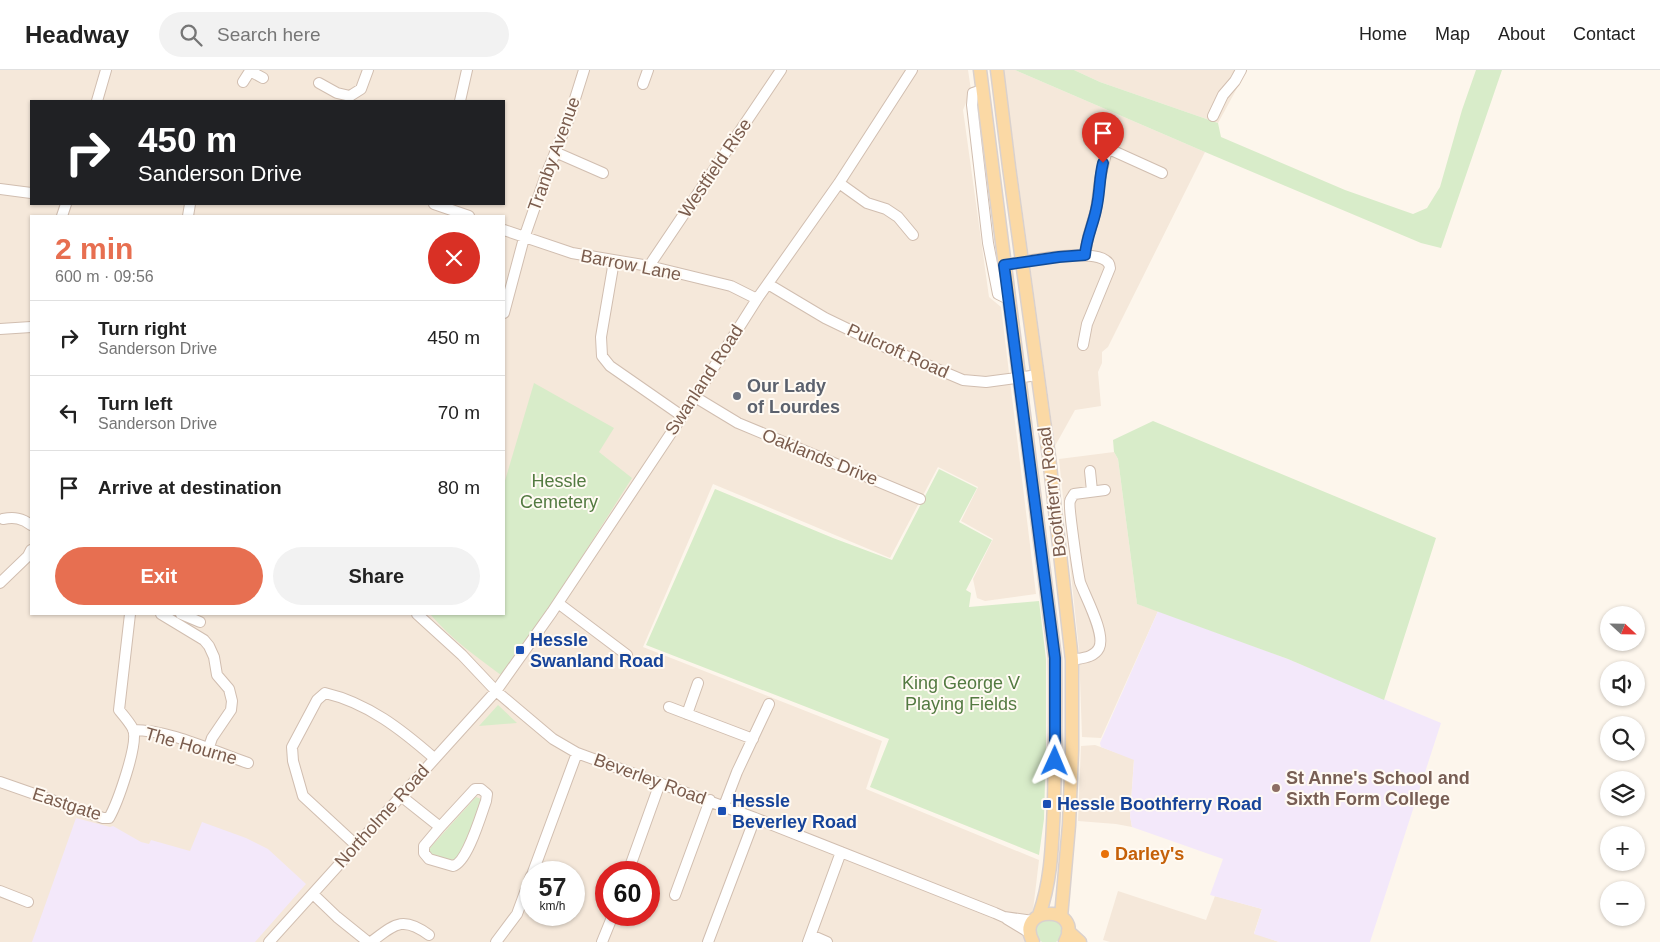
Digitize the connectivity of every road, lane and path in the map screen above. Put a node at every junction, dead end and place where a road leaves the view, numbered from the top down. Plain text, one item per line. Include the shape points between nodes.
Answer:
1 (106, 70) edge
2 (250, 70) edge
3 (368, 70) edge
4 (467, 70) edge
5 (584, 70) edge
6 (648, 70) edge
7 (781, 70) edge
8 (912, 70) edge
9 (980, 70) edge
10 (997, 70) edge
11 (1241, 70) edge
12 (263, 78) dead end
13 (243, 82) dead end
14 (319, 83) dead end
15 (643, 84) dead end
16 (982, 90) junction
17 (97, 100) edge
18 (460, 100) edge
19 (1212, 116) dead end
20 (1088, 140) dead end
21 (1107, 149) junction
22 (555, 152) junction
23 (603, 172) dead end
24 (1162, 173) dead end
25 (839, 183) junction
26 (0, 189) edge
27 (30, 193) edge
28 (437, 205) edge
29 (466, 215) edge
30 (505, 230) edge
31 (913, 235) dead end
32 (524, 238) junction
33 (1085, 255) junction
34 (614, 261) junction
35 (1022, 262) junction
36 (1004, 265) junction
37 (649, 266) junction
38 (768, 284) junction
39 (1008, 299) junction
40 (757, 300) junction
41 (505, 309) edge
42 (30, 326) edge
43 (0, 328) edge
44 (1083, 345) dead end
45 (1038, 374) junction
46 (1019, 378) junction
47 (696, 397) junction
48 (682, 416) junction
49 (1090, 471) dead end
50 (1105, 490) dead end
51 (1092, 491) junction
52 (920, 499) dead end
53 (1, 519) edge
54 (30, 525) edge
55 (30, 552) edge
56 (0, 583) edge
57 (558, 603) junction
58 (130, 615) edge
59 (183, 615) edge
60 (418, 615) edge
61 (162, 618) edge
62 (200, 622) dead end
63 (627, 655) dead end
64 (1072, 660) junction
65 (698, 683) dead end
66 (496, 691) junction
67 (769, 704) dead end
68 (669, 707) dead end
69 (687, 714) junction
70 (134, 730) junction
71 (753, 739) junction
72 (208, 750) junction
73 (577, 753) junction
74 (434, 758) junction
75 (248, 763) dead end
76 (0, 782) edge
77 (660, 783) junction
78 (401, 796) junction
79 (710, 800) junction
80 (724, 806) junction
81 (755, 818) junction
82 (440, 827) junction
83 (356, 845) junction
84 (841, 852) junction
85 (537, 861) edge
86 (632, 861) edge
87 (0, 891) edge
88 (313, 894) junction
89 (675, 896) dead end
90 (28, 902) dead end
91 (520, 906) edge
92 (1061, 917) junction
93 (608, 926) edge
94 (1034, 928) edge
95 (428, 935) dead end
96 (1066, 936) edge
97 (809, 939) edge
98 (269, 942) edge
99 (369, 942) edge
100 (496, 942) edge
101 (602, 942) edge
102 (708, 942) edge
103 (827, 942) edge
104 (1080, 942) edge

1 - 17 street
2 - 12 street
2 - 13 street
3 - 14 street via 361,89 350,96
4 - 18 street
5 - 22 street, Tranby Avenue
6 - 15 street
7 - 37 street, Westfield Rise
8 - 25 street, Swanland Road
9 - 16 main road, Boothferry Road
10 - 35 main road, Boothferry Road
11 - 19 street
16 - 36 main road, Boothferry Road
16 - 39 street, Boothferry Road via 973,93 972,105 988,242 998,294
20 - 21 street
21 - 24 street
21 - 33 street
22 - 23 street
22 - 32 street, Tranby Avenue
25 - 31 street via 867,203 886,208
25 - 38 street, Swanland Road
26 - 27 street
28 - 29 street
30 - 32 street, Barrow Lane
32 - 34 street, Barrow Lane via 572,253
32 - 41 street, Tranby Avenue
33 - 35 street
33 - 44 street via 1106,259 1111,266 1087,324
34 - 37 street, Barrow Lane
34 - 48 street via 601,337 602,356 610,366
35 - 36 street
35 - 45 main road, Boothferry Road
36 - 39 main road, Boothferry Road
37 - 40 street, Barrow Lane via 731,286
38 - 40 street, Swanland Road
38 - 46 street, Pulcroft Road via 825,318 963,380 986,382
39 - 46 main road, Boothferry Road
40 - 47 street, Swanland Road
42 - 43 street
45 - 46 street, Pulcroft Road
45 - 64 main road, Boothferry Road
46 - 94 main road, Boothferry Road via 1055,658 1052,850 1046,895
47 - 48 street, Swanland Road
47 - 52 street, Oaklands Drive via 738,423
48 - 57 street, Swanland Road
49 - 51 street
50 - 51 street
51 - 64 street via 1074,494 1070,510 1080,580 1101,640 1099,649 1089,657
53 - 54 street via 25,520
55 - 56 street
57 - 63 street
57 - 66 street, Swanland Road
58 - 70 street via 119,710
59 - 62 street
60 - 66 street, Beverley Road
61 - 72 street via 204,640 214,657 217,675 232,700 231,710 212,738
64 - 92 main road, Boothferry Road via 1069,825
65 - 69 street
66 - 73 street, Beverley Road via 553,739
66 - 74 street, Northolme Road
67 - 71 street
68 - 69 street
69 - 71 street
70 - 72 street, The Hourne via 148,730
70 - 76 street, Eastgate via 131,759 109,818
71 - 80 street
72 - 75 street, The Hourne
73 - 77 street, Beverley Road
73 - 85 street
74 - 78 street, Northolme Road
74 - 83 street via 380,716 358,704 325,693 317,700 292,747 293,761 303,796
77 - 79 street, Beverley Road
77 - 86 street
78 - 82 street
78 - 83 street, Northolme Road
79 - 80 street, Beverley Road
79 - 89 street
80 - 81 street, Beverley Road
81 - 84 street, Beverley Road
81 - 102 street
82 - 82 street via 475,789 487,794 464,857 457,865 429,859 424,853 424,846
83 - 88 street, Northolme Road
84 - 94 street, Beverley Road
84 - 97 street
87 - 90 street
88 - 98 street, Northolme Road
88 - 99 street via 337,918
91 - 100 street
92 - 94 main road via 1050,912
92 - 96 main road via 1065,921
93 - 101 street
95 - 99 street via 407,923 392,927
96 - 104 main road
97 - 103 street

